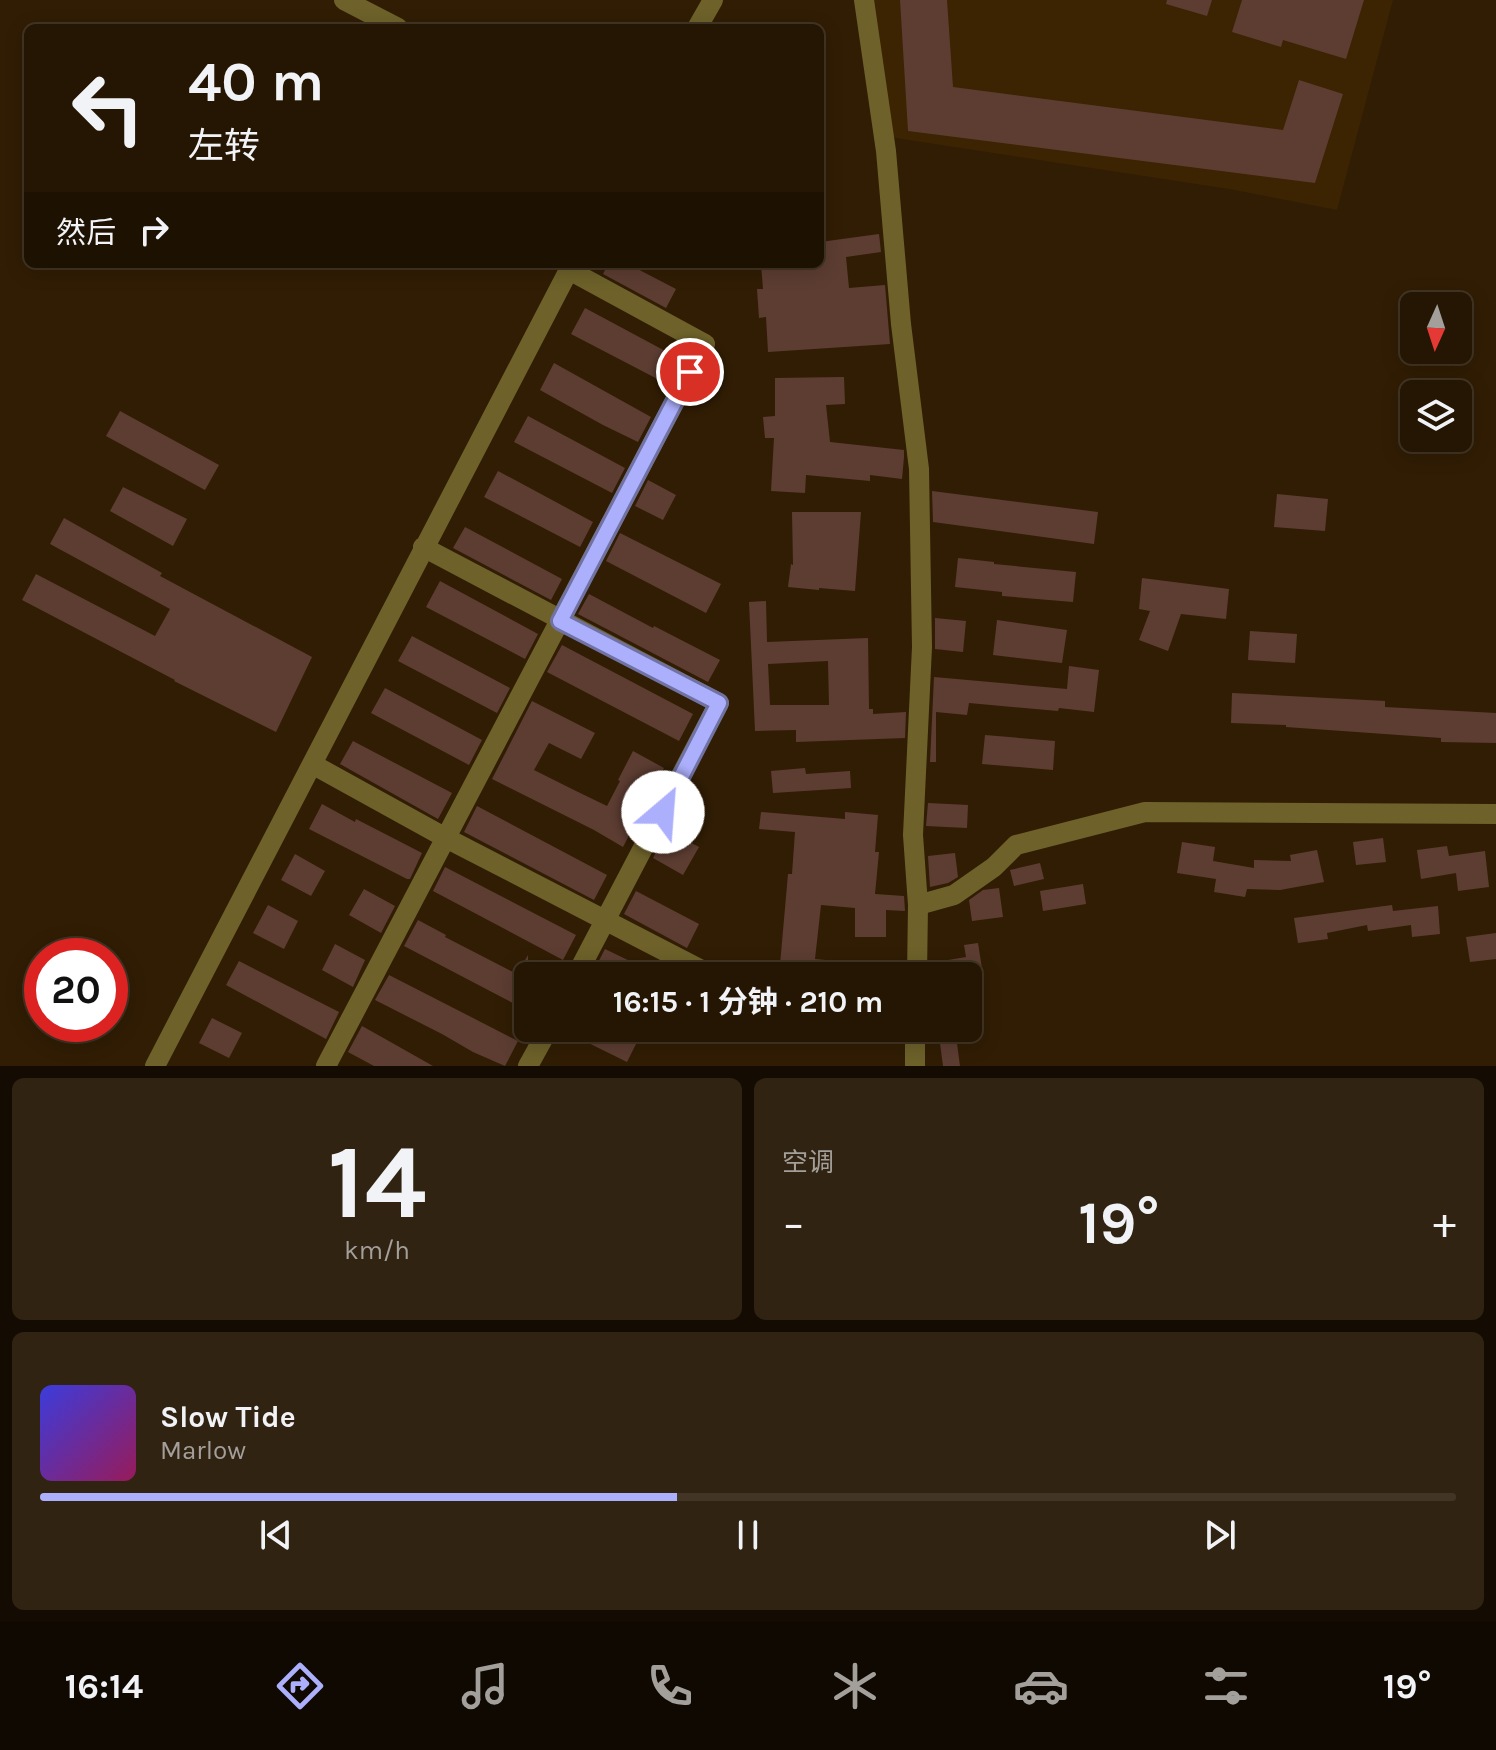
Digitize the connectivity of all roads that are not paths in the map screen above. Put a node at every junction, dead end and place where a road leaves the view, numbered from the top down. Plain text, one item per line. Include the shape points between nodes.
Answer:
1 (344, 0) edge
2 (713, 0) edge
3 (864, 0) edge
4 (390, 24) edge
5 (699, 24) edge
6 (569, 268) edge
7 (572, 268) edge
8 (423, 547) junction
9 (560, 621) junction
10 (312, 764) junction
11 (1496, 814) edge
12 (446, 838) junction
13 (918, 905) junction
14 (606, 921) junction
15 (584, 962) edge
16 (686, 962) edge
17 (917, 962) edge
18 (541, 1042) edge
19 (915, 1042) edge
20 (155, 1066) edge
21 (326, 1066) edge
22 (528, 1066) edge
23 (915, 1066) edge

1 - 4 street
2 - 5 street
3 - 13 street via 886,151 919,469 922,647 913,835
6 - 8 street
7 - 9 street via 705,344
8 - 9 street
8 - 10 street
9 - 12 street
9 - 14 street via 719,703
10 - 12 street
10 - 20 street
11 - 13 street via 1145,812 1016,845 954,895
12 - 14 street
12 - 21 street
13 - 17 street
14 - 15 street
14 - 16 street
18 - 22 street
19 - 23 street

